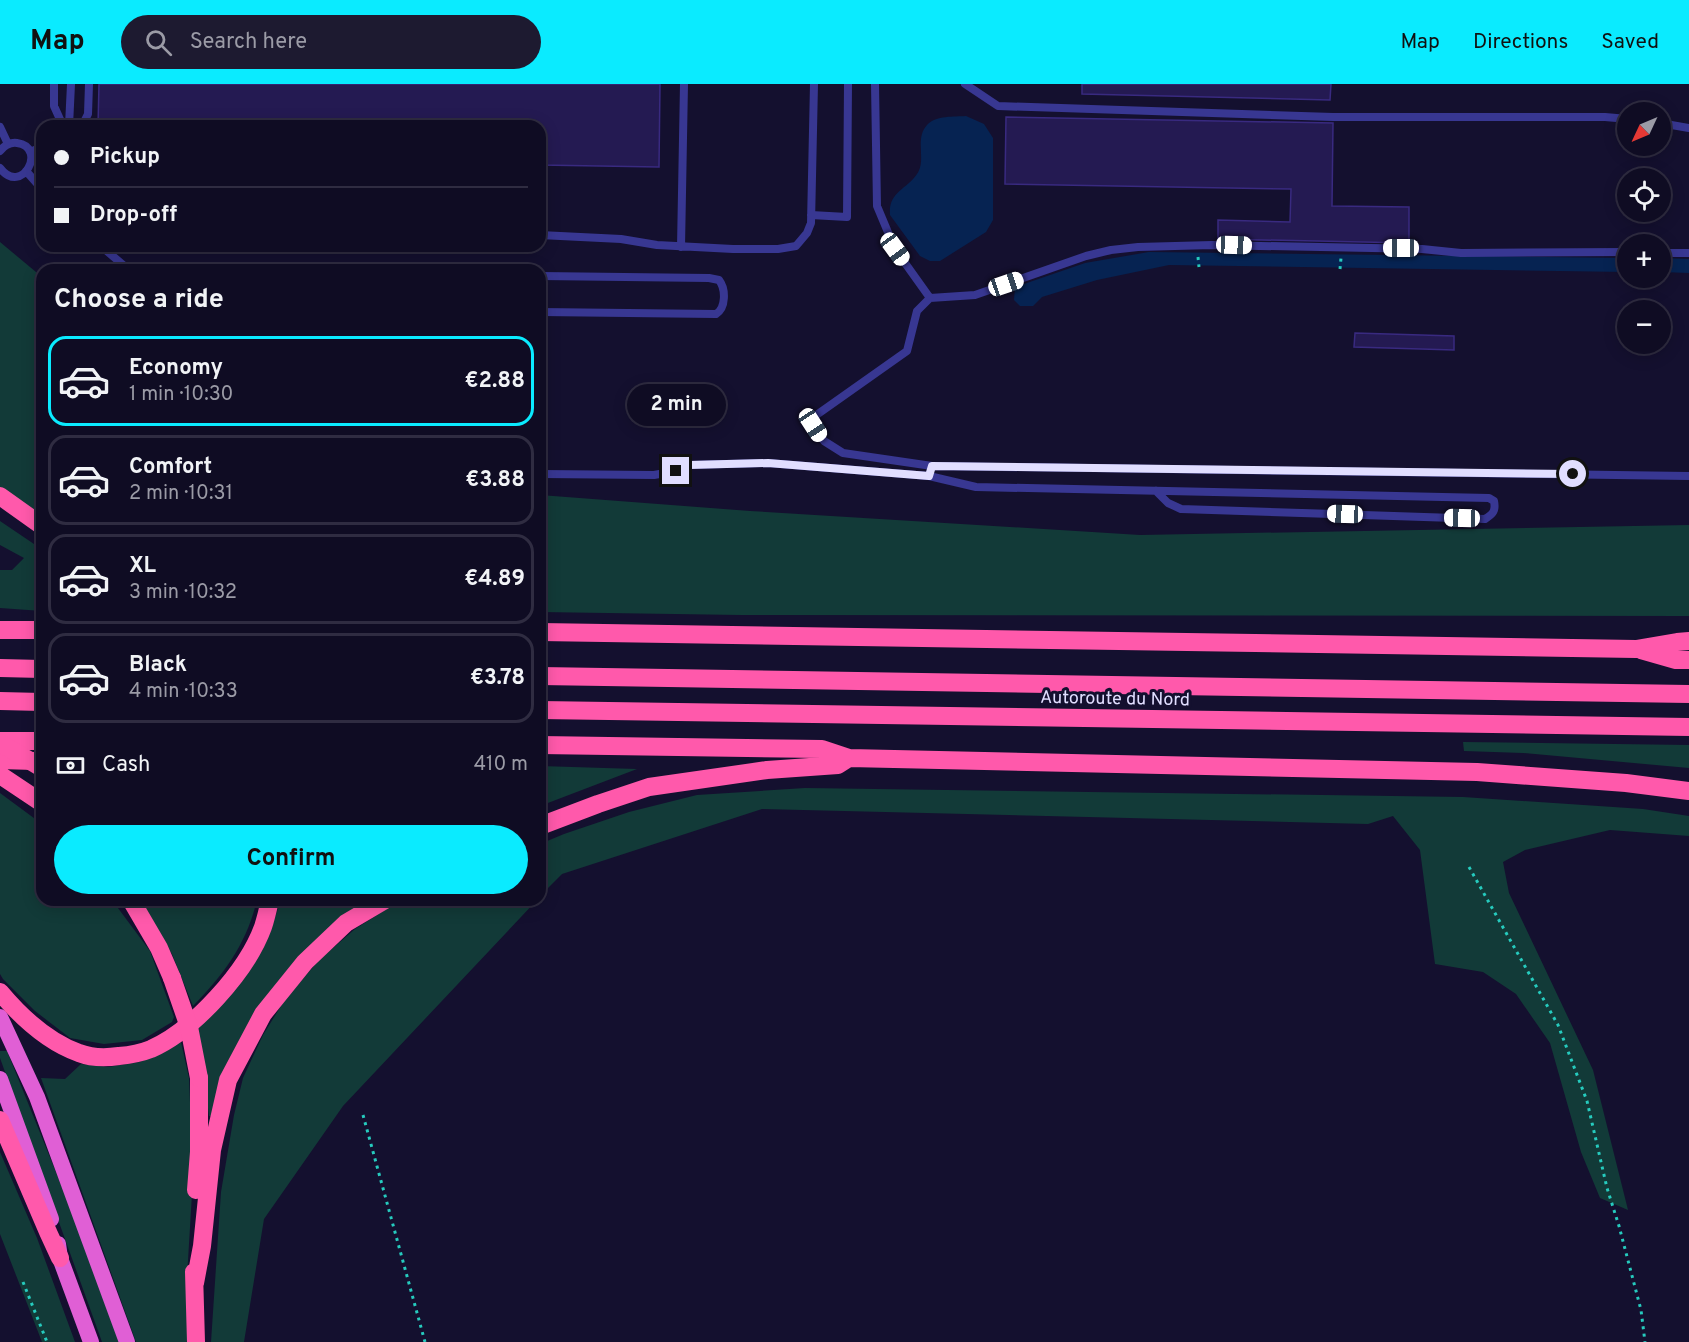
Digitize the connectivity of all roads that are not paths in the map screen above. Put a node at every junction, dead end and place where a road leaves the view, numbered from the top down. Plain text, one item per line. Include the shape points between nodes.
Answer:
1 (54, 84) edge
2 (71, 84) edge
3 (89, 84) edge
4 (684, 84) edge
5 (814, 84) edge
6 (848, 84) edge
7 (875, 84) edge
8 (965, 84) edge
9 (1617, 118) edge
10 (60, 120) edge
11 (69, 120) edge
12 (85, 120) edge
13 (1671, 125) edge
14 (0, 127) edge
15 (1689, 128) edge
16 (8, 144) junction
17 (36, 150) edge
18 (0, 151) edge
19 (30, 152) junction
20 (0, 168) edge
21 (26, 171) junction
22 (36, 182) edge
23 (811, 216) junction
24 (546, 235) edge
25 (681, 247) junction
26 (108, 252) edge
27 (1617, 252) edge
28 (1671, 253) edge
29 (1689, 253) edge
30 (122, 264) edge
31 (546, 276) edge
32 (930, 298) junction
33 (546, 312) edge
34 (932, 466) junction
35 (546, 474) edge
36 (929, 476) junction
37 (1689, 476) edge
38 (1156, 491) junction
39 (0, 496) edge
40 (36, 522) edge
41 (0, 630) edge
42 (36, 630) edge
43 (546, 632) edge
44 (1689, 641) edge
45 (1636, 649) junction
46 (1689, 660) edge
47 (0, 668) edge
48 (36, 669) edge
49 (546, 676) edge
50 (1689, 694) edge
51 (0, 701) edge
52 (36, 702) edge
53 (546, 710) edge
54 (1689, 727) edge
55 (36, 741) edge
56 (0, 742) edge
57 (546, 745) edge
58 (849, 758) junction
59 (0, 760) edge
60 (36, 761) edge
61 (36, 764) edge
62 (0, 775) edge
63 (1689, 791) edge
64 (36, 799) edge
65 (546, 824) edge
66 (135, 906) edge
67 (268, 906) edge
68 (375, 906) edge
69 (0, 992) edge
70 (0, 1017) edge
71 (0, 1079) edge
72 (0, 1120) edge
73 (60, 1258) junction
74 (195, 1284) junction
75 (91, 1342) edge
76 (127, 1342) edge
77 (196, 1342) edge

1 - 10 lane via 54,106
2 - 11 lane
3 - 12 lane
4 - 25 lane
5 - 23 lane
6 - 23 lane via 847,217
7 - 32 lane via 877,206 895,249
8 - 9 lane via 998,106 1333,117
13 - 15 lane
14 - 16 lane
16 - 18 lane
16 - 19 lane via 18,143
17 - 19 lane
19 - 21 lane via 31,162
20 - 21 lane via 11,176
21 - 22 lane
23 - 25 lane via 807,233 795,246
24 - 25 lane
26 - 30 lane
27 - 32 lane via 1138,247 1086,256 975,295
28 - 29 lane
31 - 33 lane via 715,278 723,288 723,303 720,312 711,315
32 - 34 lane via 917,311 907,351 815,416 813,425 824,441 843,453
34 - 36 lane
34 - 37 lane
35 - 36 lane via 654,476 689,465 768,463
36 - 38 lane via 976,487
38 - 38 lane via 1489,498 1495,507 1485,519 1181,509
39 - 40 highway
41 - 42 highway
43 - 45 highway
44 - 45 highway
45 - 46 highway
47 - 48 highway
49 - 50 highway, Autoroute du Nord
51 - 52 highway
53 - 54 highway, Autoroute du Nord
55 - 56 highway
56 - 61 highway, bridge
57 - 58 highway via 822,749
58 - 63 highway via 1477,772
58 - 65 highway via 838,765 767,770 649,787
59 - 60 highway
62 - 64 highway
66 - 74 highway, bridge via 172,978 189,1027 199,1078
67 - 69 highway via 263,928 248,956 220,996 172,1037 149,1050 105,1058 80,1054 38,1029
68 - 74 highway via 346,923 305,962 263,1014 228,1080 212,1150
70 - 76 highway via 37,1097
71 - 73 highway via 56,1234
72 - 73 highway
73 - 75 highway
74 - 77 highway

